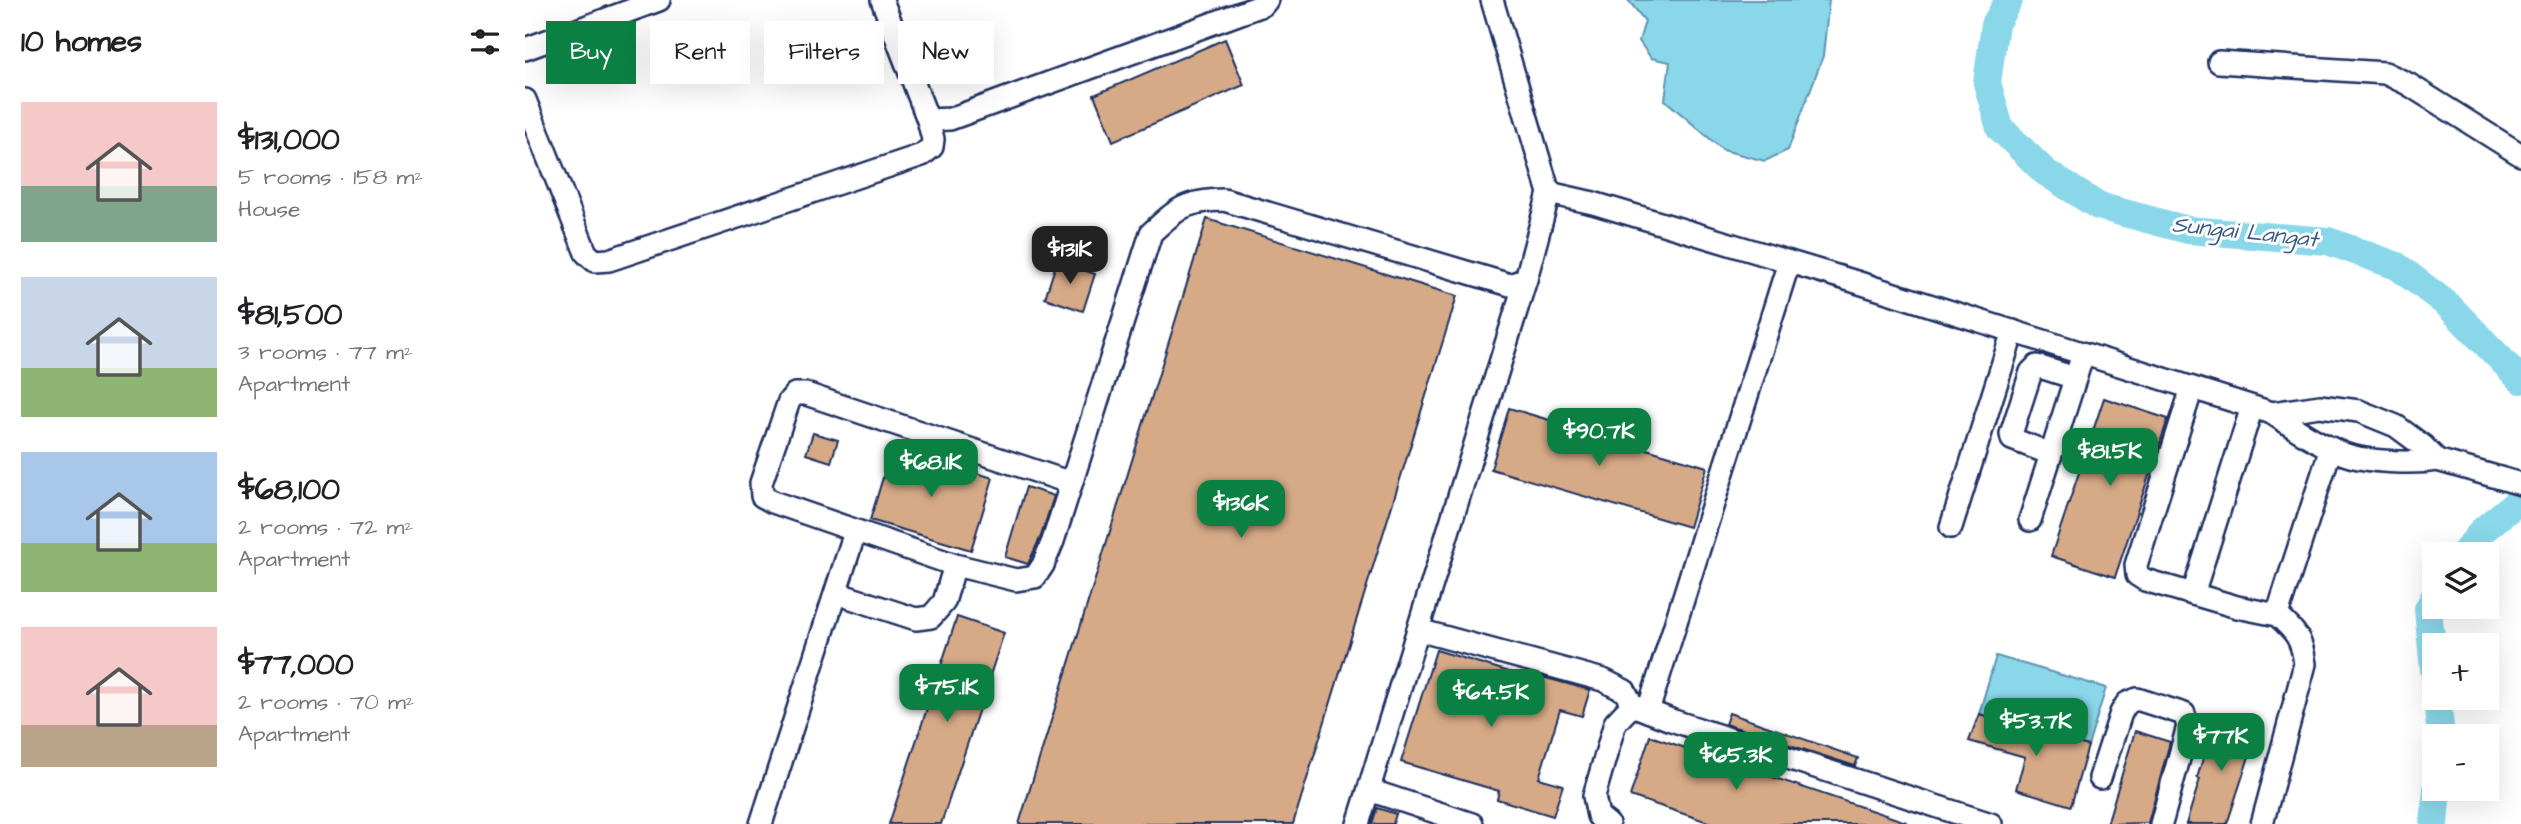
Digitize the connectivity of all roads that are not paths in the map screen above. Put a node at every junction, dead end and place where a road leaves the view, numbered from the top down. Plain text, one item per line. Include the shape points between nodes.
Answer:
1 (659, 0) edge
2 (882, 0) edge
3 (1267, 0) edge
4 (1492, 0) edge
5 (525, 48) edge
6 (2219, 62) dead end
7 (525, 100) edge
8 (928, 120) junction
9 (2521, 155) edge
10 (1549, 193) junction
11 (1789, 262) junction
12 (1526, 279) junction
13 (2013, 331) junction
14 (2083, 354) junction
15 (2075, 378) junction
16 (2192, 388) junction
17 (2262, 410) junction
18 (2331, 448) junction
19 (2051, 454) junction
20 (2443, 463) junction
21 (1071, 482) junction
22 (2521, 484) edge
23 (2030, 520) dead end
24 (1951, 527) dead end
25 (855, 532) junction
26 (955, 565) junction
27 (836, 593) junction
28 (2193, 594) junction
29 (2277, 615) junction
30 (1418, 630) junction
31 (1640, 708) junction
32 (2100, 778) dead end
33 (1369, 790) junction
34 (761, 824) edge
35 (1358, 824) edge
36 (1472, 824) edge
37 (1608, 824) edge
38 (1991, 824) edge
39 (2161, 824) edge
40 (2262, 824) edge

1 - 5 street
2 - 8 street
3 - 8 street via 950,119
4 - 10 street
6 - 9 street via 2385,73
7 - 8 street via 586,253 595,261 922,155 932,147
10 - 11 street
10 - 12 street
11 - 13 street
11 - 31 street
12 - 21 street via 1510,285 1224,200 1197,201 1173,213 1151,233
12 - 30 street
13 - 14 street
13 - 24 street
14 - 15 street
14 - 16 street
15 - 19 street
15 - 19 street via 2037,366 2011,434 2018,443
16 - 17 street
16 - 28 street via 2136,565 2137,575 2145,580
17 - 18 street
17 - 20 street via 2320,406 2360,411 2396,426
17 - 28 street
18 - 20 street via 2347,455
18 - 29 street
19 - 23 street
20 - 22 street
21 - 25 street via 795,394 761,483 762,496
21 - 26 street via 1053,541 1035,576 1016,580
25 - 26 street
25 - 27 street
26 - 27 street via 944,602 930,617 916,619
27 - 34 street
28 - 29 street
29 - 40 street via 2303,644 2305,664
30 - 31 street via 1602,680 1625,691
30 - 33 street
31 - 37 street via 1615,723 1594,796 1598,816
31 - 38 street
32 - 39 street via 2127,703 2137,699 2184,714 2188,726
33 - 35 street
33 - 36 street

